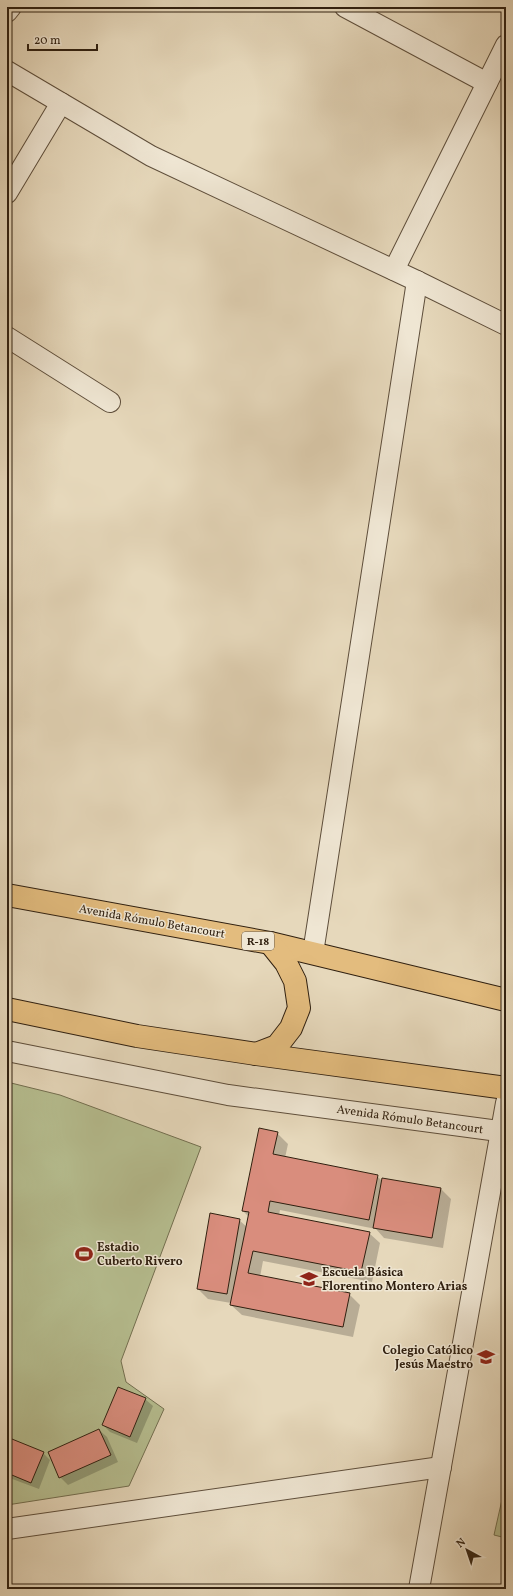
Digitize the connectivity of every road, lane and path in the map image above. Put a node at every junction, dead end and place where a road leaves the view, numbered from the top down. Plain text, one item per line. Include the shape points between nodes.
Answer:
1 (11, 7) edge
2 (345, 7) edge
3 (7, 12) edge
4 (506, 45) edge
5 (7, 71) edge
6 (487, 84) junction
7 (61, 103) junction
8 (7, 193) edge
9 (394, 270) junction
10 (417, 281) junction
11 (506, 325) edge
12 (7, 337) edge
13 (110, 402) dead end
14 (13, 898) edge
15 (270, 943) junction
16 (313, 953) junction
17 (506, 1000) edge
18 (7, 1009) edge
19 (7, 1051) edge
20 (256, 1054) junction
21 (506, 1088) edge
22 (506, 1103) edge
23 (504, 1132) edge
24 (441, 1467) junction
25 (7, 1529) edge
26 (419, 1589) edge

1 - 3 street
2 - 6 street
4 - 6 street
5 - 7 street
6 - 9 street
7 - 8 street
7 - 9 street via 151,156
9 - 10 street
10 - 11 street
10 - 16 street
12 - 13 street
14 - 15 main road, Avenida Rómulo Betancourt / R-18
15 - 16 main road, Avenida Rómulo Betancourt / R-18
15 - 20 main road via 286,963 295,981 299,1008 291,1028 277,1046
16 - 17 main road, Avenida Rómulo Betancourt / R-18
18 - 20 main road via 137,1036
19 - 23 street, Avenida Rómulo Betancourt via 228,1095
20 - 21 main road
22 - 23 street
23 - 24 street
24 - 25 street
24 - 26 street

